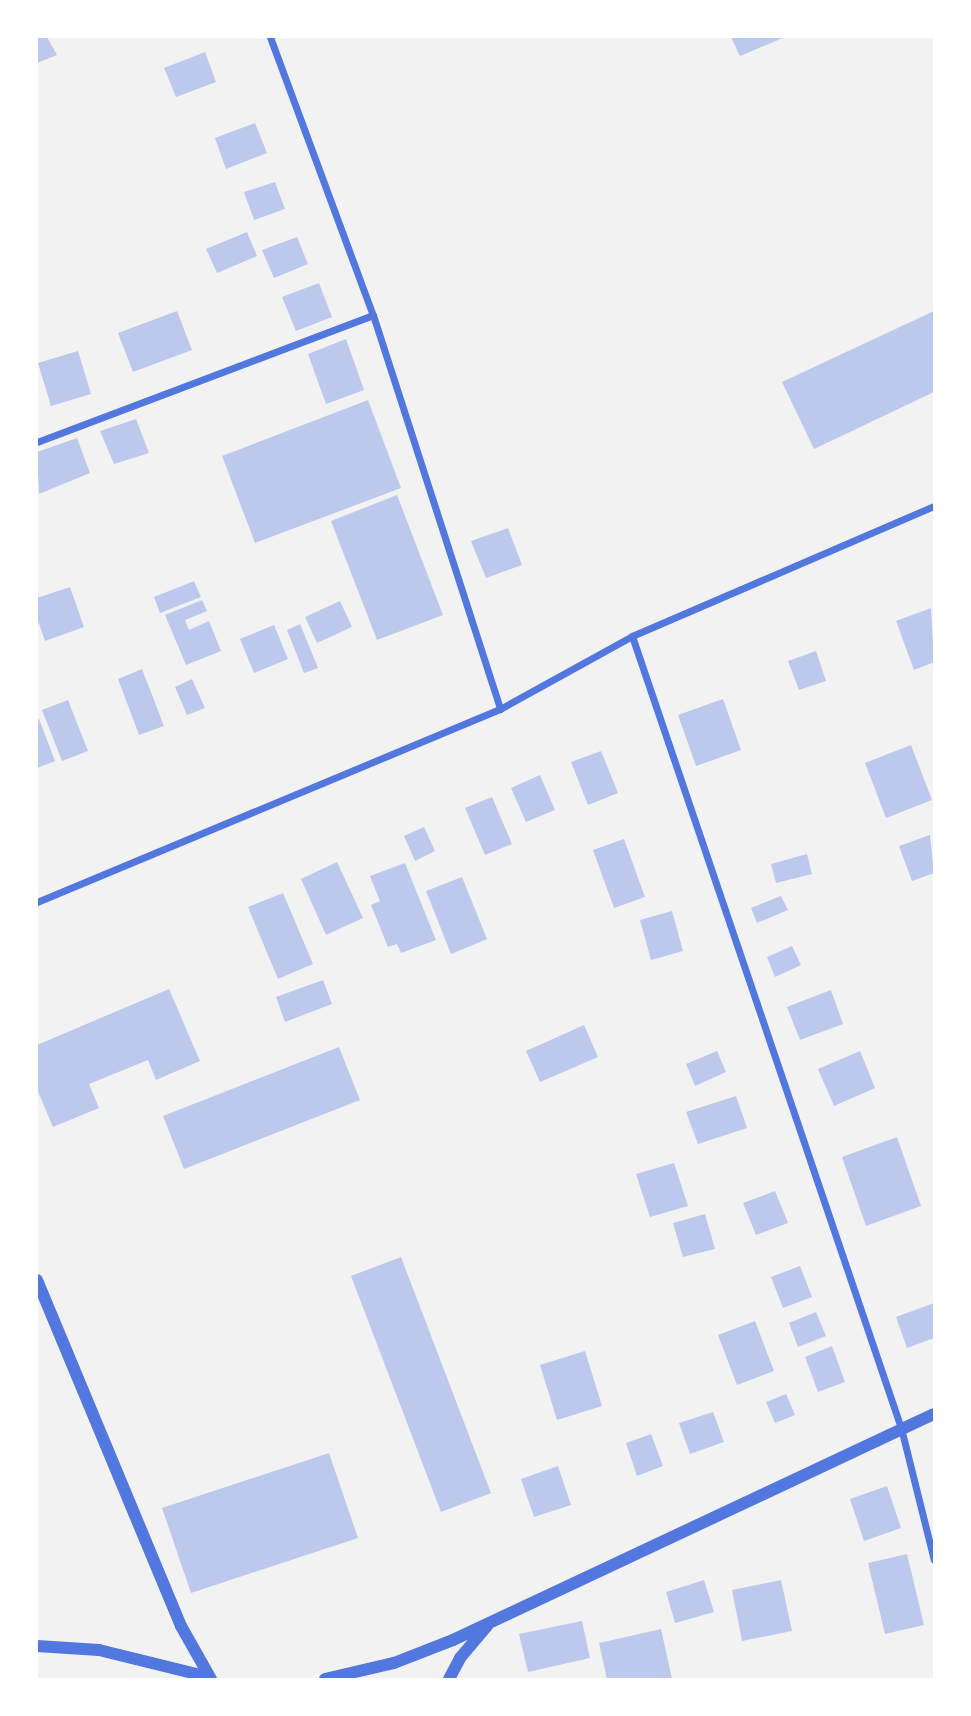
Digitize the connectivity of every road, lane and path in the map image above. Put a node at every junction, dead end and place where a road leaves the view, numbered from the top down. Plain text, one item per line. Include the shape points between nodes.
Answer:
1 (270, 37) edge
2 (373, 315) junction
3 (37, 442) edge
4 (934, 506) edge
5 (632, 636) junction
6 (500, 709) junction
7 (37, 902) edge
8 (37, 1280) edge
9 (934, 1414) edge
10 (901, 1428) junction
11 (934, 1560) edge
12 (492, 1621) junction
13 (37, 1646) edge
14 (362, 1676) edge
15 (212, 1679) edge
16 (325, 1679) edge
17 (449, 1679) edge

1 - 2 street
2 - 3 street
2 - 6 street
4 - 5 street
5 - 6 street
5 - 10 street
6 - 7 street
8 - 15 street via 181,1626
9 - 10 street
10 - 11 street
10 - 12 street
12 - 14 street
12 - 17 street via 460,1657
13 - 15 street via 99,1650
14 - 16 street

